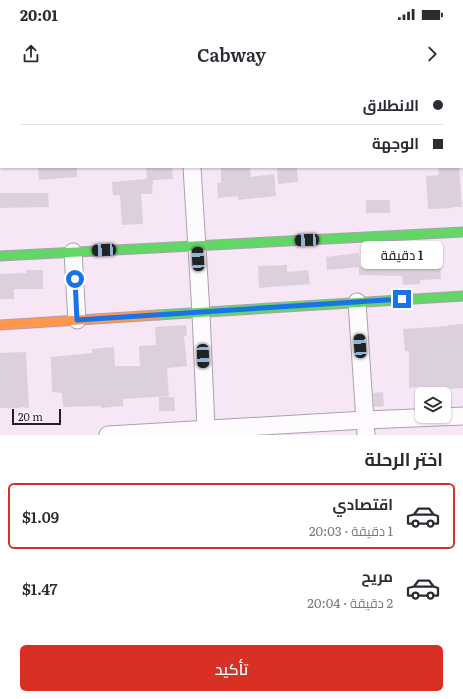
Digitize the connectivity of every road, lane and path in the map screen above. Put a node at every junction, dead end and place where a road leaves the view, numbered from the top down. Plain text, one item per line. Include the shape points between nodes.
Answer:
1 (192, 168) edge
2 (463, 232) edge
3 (197, 245) junction
4 (73, 252) junction
5 (0, 256) edge
6 (463, 296) edge
7 (357, 302) junction
8 (201, 312) junction
9 (77, 320) junction
10 (0, 325) edge
11 (463, 416) edge
12 (366, 428) edge
13 (206, 429) junction
14 (115, 435) edge

1 - 3 street
2 - 3 street
3 - 4 street
3 - 8 street
4 - 5 street
4 - 9 street
6 - 7 street
7 - 8 street
7 - 12 street
8 - 9 street
8 - 13 street
9 - 10 street
11 - 12 street
12 - 13 street
13 - 14 street

